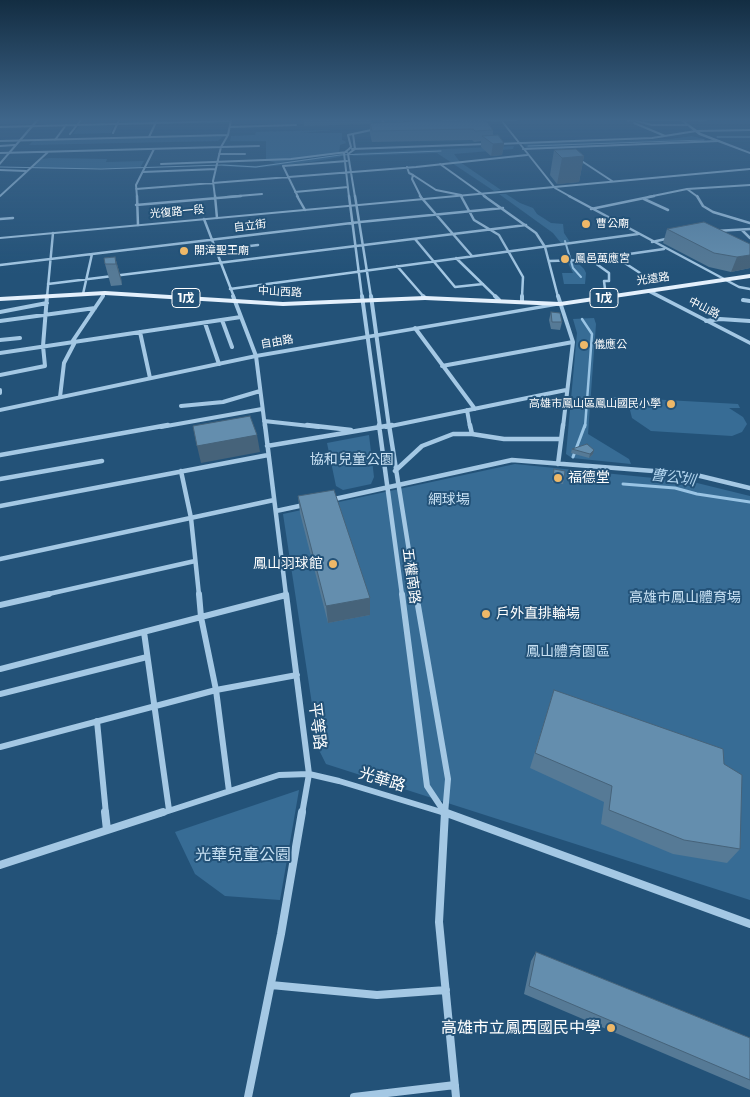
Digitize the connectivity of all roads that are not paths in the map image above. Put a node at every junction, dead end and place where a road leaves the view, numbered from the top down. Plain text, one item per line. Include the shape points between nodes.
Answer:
1 (26, 171) edge
2 (143, 171) edge
3 (216, 171) edge
4 (285, 171) edge
5 (360, 171) edge
6 (410, 171) edge
7 (450, 171) edge
8 (541, 171) edge
9 (597, 171) edge
10 (725, 171) edge
11 (346, 172) junction
12 (352, 172) junction
13 (413, 175) junction
14 (287, 177) junction
15 (612, 181) junction
16 (213, 183) junction
17 (750, 185) edge
18 (348, 187) junction
19 (555, 188) junction
20 (136, 189) junction
21 (687, 189) junction
22 (295, 192) junction
23 (262, 194) dead end
24 (481, 194) junction
25 (0, 196) edge
26 (461, 196) junction
27 (644, 198) junction
28 (214, 199) junction
29 (422, 199) junction
30 (357, 205) junction
31 (136, 206) junction
32 (350, 206) junction
33 (503, 208) junction
34 (591, 209) junction
35 (305, 210) junction
36 (668, 210) dead end
37 (469, 212) junction
38 (436, 215) junction
39 (12, 218) dead end
40 (217, 218) junction
41 (0, 219) edge
42 (204, 219) junction
43 (360, 222) junction
44 (353, 223) junction
45 (750, 223) edge
46 (138, 225) junction
47 (526, 225) junction
48 (750, 229) edge
49 (491, 230) junction
50 (742, 230) junction
51 (709, 232) edge
52 (53, 233) junction
53 (454, 234) junction
54 (638, 234) junction
55 (0, 238) edge
56 (671, 238) edge
57 (750, 238) edge
58 (415, 239) junction
59 (212, 240) junction
60 (652, 242) junction
61 (364, 244) junction
62 (258, 245) dead end
63 (356, 245) junction
64 (545, 247) junction
65 (666, 248) junction
66 (216, 250) junction
67 (509, 252) junction
68 (92, 254) junction
69 (472, 256) junction
70 (614, 256) junction
71 (456, 258) junction
72 (51, 259) junction
73 (591, 260) junction
74 (434, 261) junction
75 (549, 261) junction
76 (220, 262) junction
77 (0, 265) edge
78 (397, 266) junction
79 (367, 270) junction
80 (358, 271) junction
81 (640, 273) dead end
82 (750, 276) edge
83 (87, 279) junction
84 (726, 280) junction
85 (48, 284) junction
86 (483, 284) junction
87 (230, 289) junction
88 (750, 289) edge
89 (649, 291) junction
90 (105, 293) junction
91 (84, 294) junction
92 (606, 297) junction
93 (425, 298) junction
94 (0, 299) edge
95 (47, 300) junction
96 (499, 300) junction
97 (743, 300) dead end
98 (235, 301) junction
99 (372, 301) junction
100 (522, 301) junction
101 (750, 301) edge
102 (363, 302) junction
103 (560, 304) junction
104 (95, 308) junction
105 (0, 312) edge
106 (46, 314) junction
107 (241, 317) junction
108 (222, 320) junction
109 (706, 320) junction
110 (0, 321) edge
111 (750, 322) edge
112 (205, 323) junction
113 (415, 328) junction
114 (140, 332) junction
115 (377, 334) junction
116 (367, 336) junction
117 (20, 338) dead end
118 (0, 340) edge
119 (73, 342) junction
120 (573, 342) junction
121 (750, 343) edge
122 (43, 346) junction
123 (232, 347) dead end
124 (0, 353) edge
125 (256, 356) junction
126 (219, 364) junction
127 (442, 366) junction
128 (0, 375) edge
129 (150, 378) junction
130 (566, 390) junction
131 (260, 391) junction
132 (60, 397) junction
133 (181, 406) dead end
134 (262, 409) junction
135 (475, 409) junction
136 (0, 410) edge
137 (467, 410) junction
138 (264, 421) junction
139 (389, 425) junction
140 (380, 428) junction
141 (359, 431) junction
142 (472, 434) junction
143 (560, 439) junction
144 (267, 446) junction
145 (0, 454) edge
146 (268, 455) junction
147 (102, 461) dead end
148 (558, 464) junction
149 (181, 471) junction
150 (396, 471) junction
151 (0, 479) edge
152 (399, 485) junction
153 (386, 488) junction
154 (750, 488) edge
155 (274, 500) junction
156 (328, 500) edge
157 (310, 504) edge
158 (0, 506) edge
159 (276, 512) junction
160 (191, 518) junction
161 (0, 559) edge
162 (195, 561) junction
163 (286, 596) junction
164 (0, 605) edge
165 (201, 617) junction
166 (144, 632) junction
167 (147, 657) junction
168 (0, 669) edge
169 (296, 675) junction
170 (216, 690) junction
171 (0, 694) edge
172 (154, 706) junction
173 (97, 721) junction
174 (0, 747) edge
175 (310, 774) junction
176 (229, 791) junction
177 (169, 810) junction
178 (446, 814) junction
179 (107, 830) junction
180 (0, 865) edge
181 (750, 924) edge
182 (271, 985) junction
183 (446, 990) junction
184 (455, 1085) junction
185 (248, 1097) edge
186 (354, 1097) edge
187 (456, 1097) edge

1 - 25 street
2 - 20 street
3 - 16 street
4 - 14 street
5 - 12 street
6 - 13 street
7 - 24 street
8 - 19 street
9 - 15 street
10 - 15 street, 光復路一段
11 - 12 street
11 - 14 street
11 - 18 street, 五權南路
12 - 30 street, 五權南路
13 - 26 street via 436,190
13 - 29 street
14 - 16 street
14 - 22 street
15 - 19 street, 光復路一段
16 - 20 street
16 - 28 street
17 - 21 street
18 - 22 street
18 - 32 street, 五權南路
19 - 24 street, 光復路一段
19 - 34 street
20 - 31 street
21 - 27 street
21 - 45 street via 713,212
22 - 35 street
23 - 28 street
24 - 26 street, 光復路一段
24 - 33 street
26 - 29 street, 光復路一段
26 - 37 street
27 - 34 street
27 - 36 street
28 - 31 street
28 - 40 street
29 - 30 street, 光復路一段
29 - 38 street
30 - 32 street, 光復路一段
30 - 43 street, 五權南路
31 - 46 street
32 - 35 street, 光復路一段
32 - 44 street, 五權南路
33 - 37 street, 自立街
33 - 47 street
34 - 54 street
35 - 40 street, 光復路一段
37 - 38 street, 自立街
37 - 49 street via 474,220
38 - 43 street, 自立街
38 - 53 street
39 - 41 street
40 - 42 street, 光復路一段
42 - 46 street, 光復路一段
42 - 59 street, 平等路
43 - 44 street, 自立街
43 - 61 street, 五權南路
44 - 59 street, 自立街
44 - 63 street, 五權南路
46 - 52 street, 光復路一段
47 - 49 street
47 - 64 street via 536,232
48 - 50 street
49 - 53 street
49 - 67 street via 499,235
50 - 51 street
50 - 57 street
52 - 55 street, 光復路一段
52 - 72 street
53 - 58 street
53 - 69 street
54 - 60 street
54 - 64 street
56 - 60 street
58 - 61 street
58 - 74 street
59 - 66 street, 平等路
59 - 68 street, 自立街
60 - 65 street
61 - 63 street
61 - 79 street, 五權南路
62 - 66 street
63 - 76 street
63 - 80 street, 五權南路
64 - 67 street
64 - 75 street
65 - 70 street
65 - 84 street
66 - 76 street, 平等路
67 - 69 street
67 - 100 street via 523,277
68 - 72 street, 自立街
68 - 83 street
69 - 71 street
70 - 73 street
70 - 81 street
71 - 74 street
71 - 86 street
72 - 77 street, 自立街
72 - 85 street
73 - 75 street
73 - 92 street via 608,273 609,281 604,281
74 - 78 street
74 - 86 street via 455,287
75 - 103 street
76 - 83 street
76 - 87 street, 平等路
78 - 79 street
78 - 93 street
79 - 80 street
79 - 99 street, 五權南路
80 - 87 street
80 - 102 street, 五權南路
82 - 84 main road, 光遠路 / 1戊
83 - 85 street
83 - 91 street
84 - 88 street via 739,288
84 - 89 main road, 光遠路 / 1戊
85 - 95 street
86 - 96 street
87 - 98 street, 平等路
89 - 92 main road, 光遠路 / 1戊
89 - 109 street, 中山路
90 - 91 main road, 中山西路 / 1戊
90 - 98 main road, 中山西路 / 1戊
90 - 104 street
91 - 95 main road, 中山西路 / 1戊
92 - 103 main road, 光遠路 / 1戊
93 - 96 main road, 中山西路 / 1戊
93 - 99 main road, 中山西路 / 1戊
94 - 95 main road, 中山西路 / 1戊
95 - 105 street
95 - 106 street
96 - 100 main road, 中山西路 / 1戊
97 - 101 street
98 - 102 main road, 中山西路 / 1戊 via 307,305
98 - 107 street, 平等路
99 - 102 main road, 中山西路 / 1戊
99 - 115 street, 五權南路
100 - 103 main road, 中山西路 / 1戊
102 - 116 street, 五權南路
103 - 113 street, 自由路
103 - 120 street
104 - 106 street
104 - 119 street
106 - 110 street
106 - 122 street
107 - 108 street
107 - 125 street, 平等路
108 - 112 street
108 - 123 street
109 - 111 street
109 - 121 street, 中山路
112 - 114 street
112 - 126 street
113 - 115 street, 自由路
113 - 127 street
114 - 119 street
114 - 129 street
115 - 116 street, 自由路
115 - 139 street, 五權南路
116 - 125 street, 自由路
116 - 140 street, 五權南路
117 - 118 street
119 - 122 street
119 - 132 street via 61,376
120 - 127 street
120 - 130 street
122 - 124 street
122 - 128 street via 45,366
125 - 126 street, 自由路
125 - 131 street, 平等路
126 - 129 street, 自由路
127 - 135 street
129 - 132 street, 自由路
130 - 135 street
130 - 143 street
131 - 133 street via 223,402
131 - 134 street, 平等路
132 - 136 street, 自由路
134 - 138 street, 平等路
134 - 145 street
135 - 137 street
137 - 139 street
137 - 142 street
138 - 141 street
138 - 144 street, 平等路
139 - 140 street
139 - 150 street, 五權南路
140 - 141 street
140 - 153 street, 五權南路
141 - 144 street
142 - 143 street via 504,439
142 - 150 street via 453,434 430,442 408,457
143 - 148 street
144 - 146 street, 平等路
146 - 149 street
146 - 155 street, 平等路
147 - 151 street
148 - 152 street via 512,460
148 - 154 street via 692,474
149 - 158 street
149 - 160 street
150 - 152 street, 五權南路
152 - 153 street
152 - 178 street, 五權南路 via 448,779
153 - 156 street
153 - 178 street, 五權南路 via 427,786
155 - 159 street, 平等路
155 - 160 street
157 - 159 street
159 - 163 street, 平等路
160 - 161 street
160 - 162 street
162 - 164 street
162 - 165 street
163 - 165 street
163 - 169 street, 平等路
165 - 166 street
165 - 170 street
166 - 167 street
166 - 168 street
167 - 171 street
167 - 172 street
169 - 170 street
169 - 175 street, 平等路
170 - 172 street
170 - 176 street
172 - 173 street
172 - 177 street
173 - 174 street
173 - 179 street
175 - 176 street, 光華路 via 279,775
175 - 178 street, 光華路
175 - 182 street, 平等路
176 - 177 street, 光華路
177 - 179 street, 光華路
178 - 181 street, 光華路
178 - 183 street, 五權南路 via 439,922
179 - 180 street, 光華路
182 - 183 street via 377,995
182 - 185 street, 平等路
183 - 184 street, 五權南路
184 - 186 street
184 - 187 street, 五權南路

